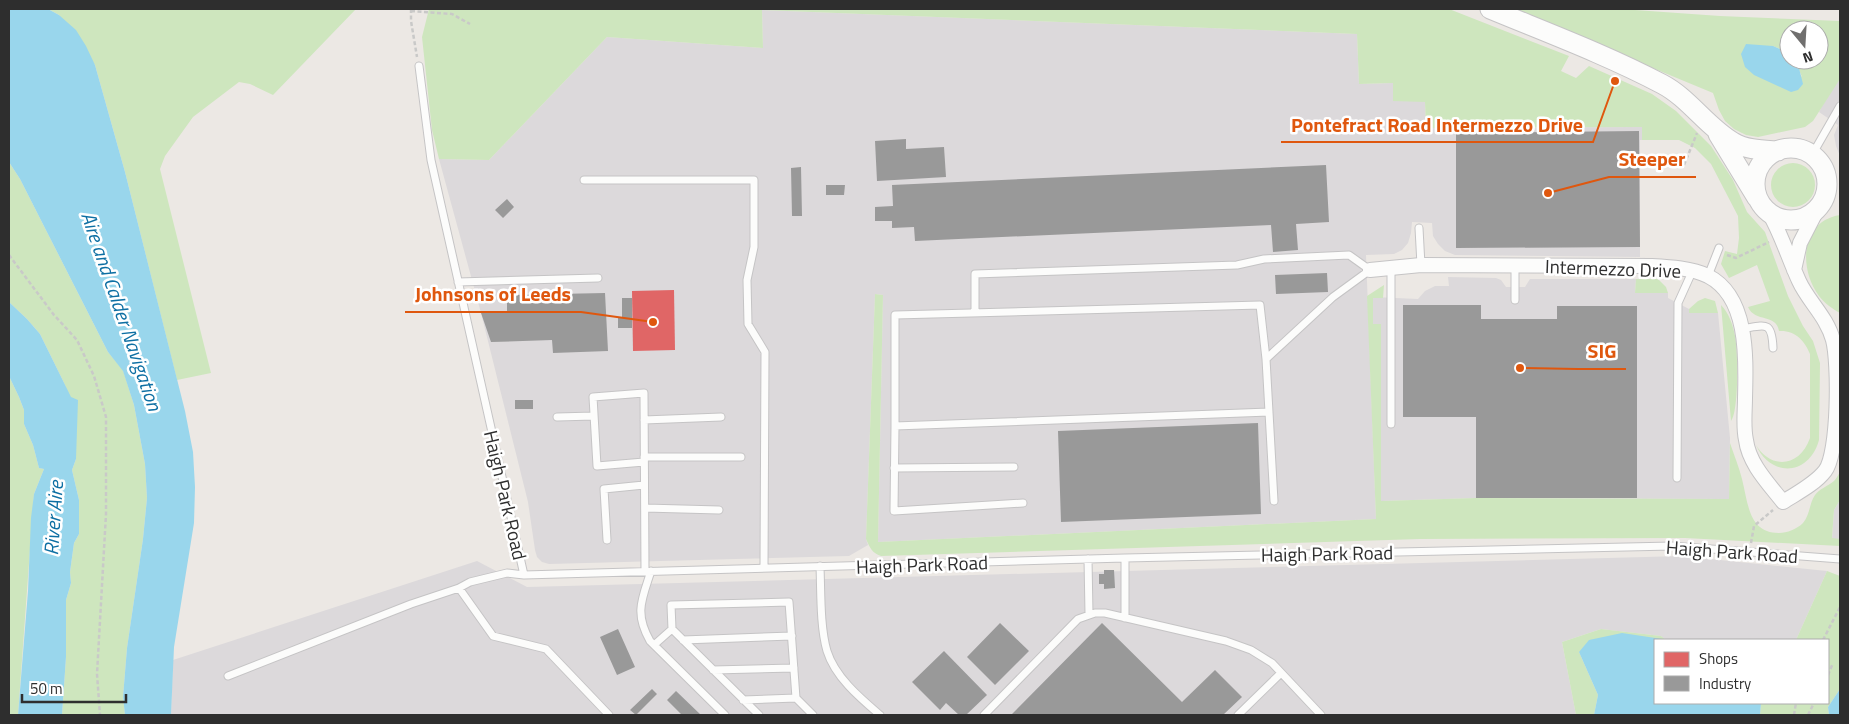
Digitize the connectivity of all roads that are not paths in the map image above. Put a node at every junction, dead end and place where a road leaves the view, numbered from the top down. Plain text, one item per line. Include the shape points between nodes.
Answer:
1 (1490, 9) edge
2 (419, 66) road end
3 (1840, 106) edge
4 (1716, 130) junction
5 (1778, 151) junction
6 (1814, 156) junction
7 (1840, 174) edge
8 (584, 180) dead end
9 (1840, 203) edge
10 (1764, 207) junction
11 (1817, 209) junction
12 (1419, 228) dead end
13 (1719, 250) road end
14 (1421, 265) junction
15 (1514, 266) junction
16 (1391, 268) junction
17 (1370, 270) junction
18 (1794, 270) junction
19 (1692, 272) junction
20 (1708, 276) junction
21 (598, 278) dead end
22 (458, 282) junction
23 (1515, 300) dead end
24 (975, 313) junction
25 (1742, 328) junction
26 (1836, 337) edge
27 (1773, 348) dead end
28 (1266, 359) junction
29 (1269, 412) junction
30 (1838, 415) edge
31 (594, 416) junction
32 (557, 417) dead end
33 (721, 417) dead end
34 (644, 420) junction
35 (1391, 424) dead end
36 (895, 426) junction
37 (741, 457) dead end
38 (644, 460) junction
39 (1014, 467) dead end
40 (894, 468) junction
41 (1677, 478) dead end
42 (644, 485) junction
43 (1274, 501) dead end
44 (1023, 503) dead end
45 (644, 508) junction
46 (719, 510) dead end
47 (607, 540) dead end
48 (1125, 558) junction
49 (1088, 559) junction
50 (1840, 559) edge
51 (820, 566) junction
52 (764, 568) junction
53 (648, 571) junction
54 (524, 575) junction
55 (459, 588) junction
56 (1089, 614) junction
57 (1125, 618) junction
58 (672, 629) junction
59 (792, 636) junction
60 (683, 640) junction
61 (654, 645) junction
62 (794, 668) junction
63 (713, 670) junction
64 (1281, 673) junction
65 (228, 676) dead end
66 (796, 698) junction
67 (744, 700) junction
68 (609, 715) edge
69 (724, 715) edge
70 (758, 715) edge
71 (813, 715) edge
72 (880, 715) edge
73 (984, 715) edge
74 (1238, 715) edge
75 (1322, 715) edge

1 - 4 main road via 1665,85
2 - 22 lane, Haigh Park Road via 431,160
3 - 6 lane
4 - 5 main road via 1734,143
4 - 10 main road
5 - 6 main road via 1795,149
5 - 10 main road via 1760,168 1756,179 1756,191
6 - 7 main road
6 - 11 main road via 1827,177 1824,200
8 - 52 lane via 754,180 754,247 747,280 748,324 765,352
9 - 11 main road
10 - 11 main road via 1787,220 1803,218
10 - 18 street via 1778,229
11 - 18 street via 1800,243
12 - 14 lane
13 - 20 lane
14 - 15 street, Intermezzo Drive
14 - 16 street, Intermezzo Drive
15 - 19 street, Intermezzo Drive via 1651,266
15 - 23 lane
16 - 17 street, Intermezzo Drive
16 - 35 lane
17 - 24 lane via 1349,255 1264,259 1237,265 975,274
17 - 28 lane via 1333,297
18 - 26 street via 1805,293
19 - 20 street, Intermezzo Drive
19 - 41 lane via 1678,303
20 - 25 street, Intermezzo Drive via 1728,292
21 - 22 lane
22 - 54 lane, Haigh Park Road
24 - 28 lane via 1260,305
24 - 36 lane via 894,315
25 - 27 lane via 1762,325 1768,328 1772,333
25 - 30 street, Intermezzo Drive via 1745,338 1746,440 1755,463 1783,502 1826,470 1833,452
26 - 30 street
28 - 29 lane
29 - 36 lane
29 - 43 lane
31 - 32 lane
31 - 34 lane via 593,396 644,393
31 - 38 lane via 597,466
33 - 34 lane
34 - 38 lane
36 - 40 lane
37 - 38 lane
38 - 42 lane
39 - 40 lane
40 - 44 lane via 894,511
42 - 45 lane
42 - 47 lane via 604,490
45 - 46 lane
45 - 53 lane
48 - 49 lane, Haigh Park Road
48 - 50 lane, Haigh Park Road via 1672,546
48 - 57 lane
49 - 51 lane, Haigh Park Road
49 - 56 lane
51 - 52 lane, Haigh Park Road
51 - 72 lane via 827,651 859,698
52 - 53 lane, Haigh Park Road
53 - 54 lane, Haigh Park Road
53 - 61 lane via 640,616 643,629
54 - 55 lane via 507,573 486,577
55 - 65 lane
55 - 68 lane via 493,636 546,650
56 - 57 lane via 1105,613
56 - 73 lane via 1078,619
57 - 64 lane via 1226,641 1251,650
58 - 59 lane via 671,605 789,602
58 - 60 lane
58 - 61 lane
59 - 60 lane
59 - 62 lane
60 - 63 lane
61 - 69 lane
62 - 63 lane
62 - 66 lane
63 - 67 lane
64 - 74 lane
64 - 75 lane
66 - 67 lane
66 - 71 lane
67 - 70 lane

